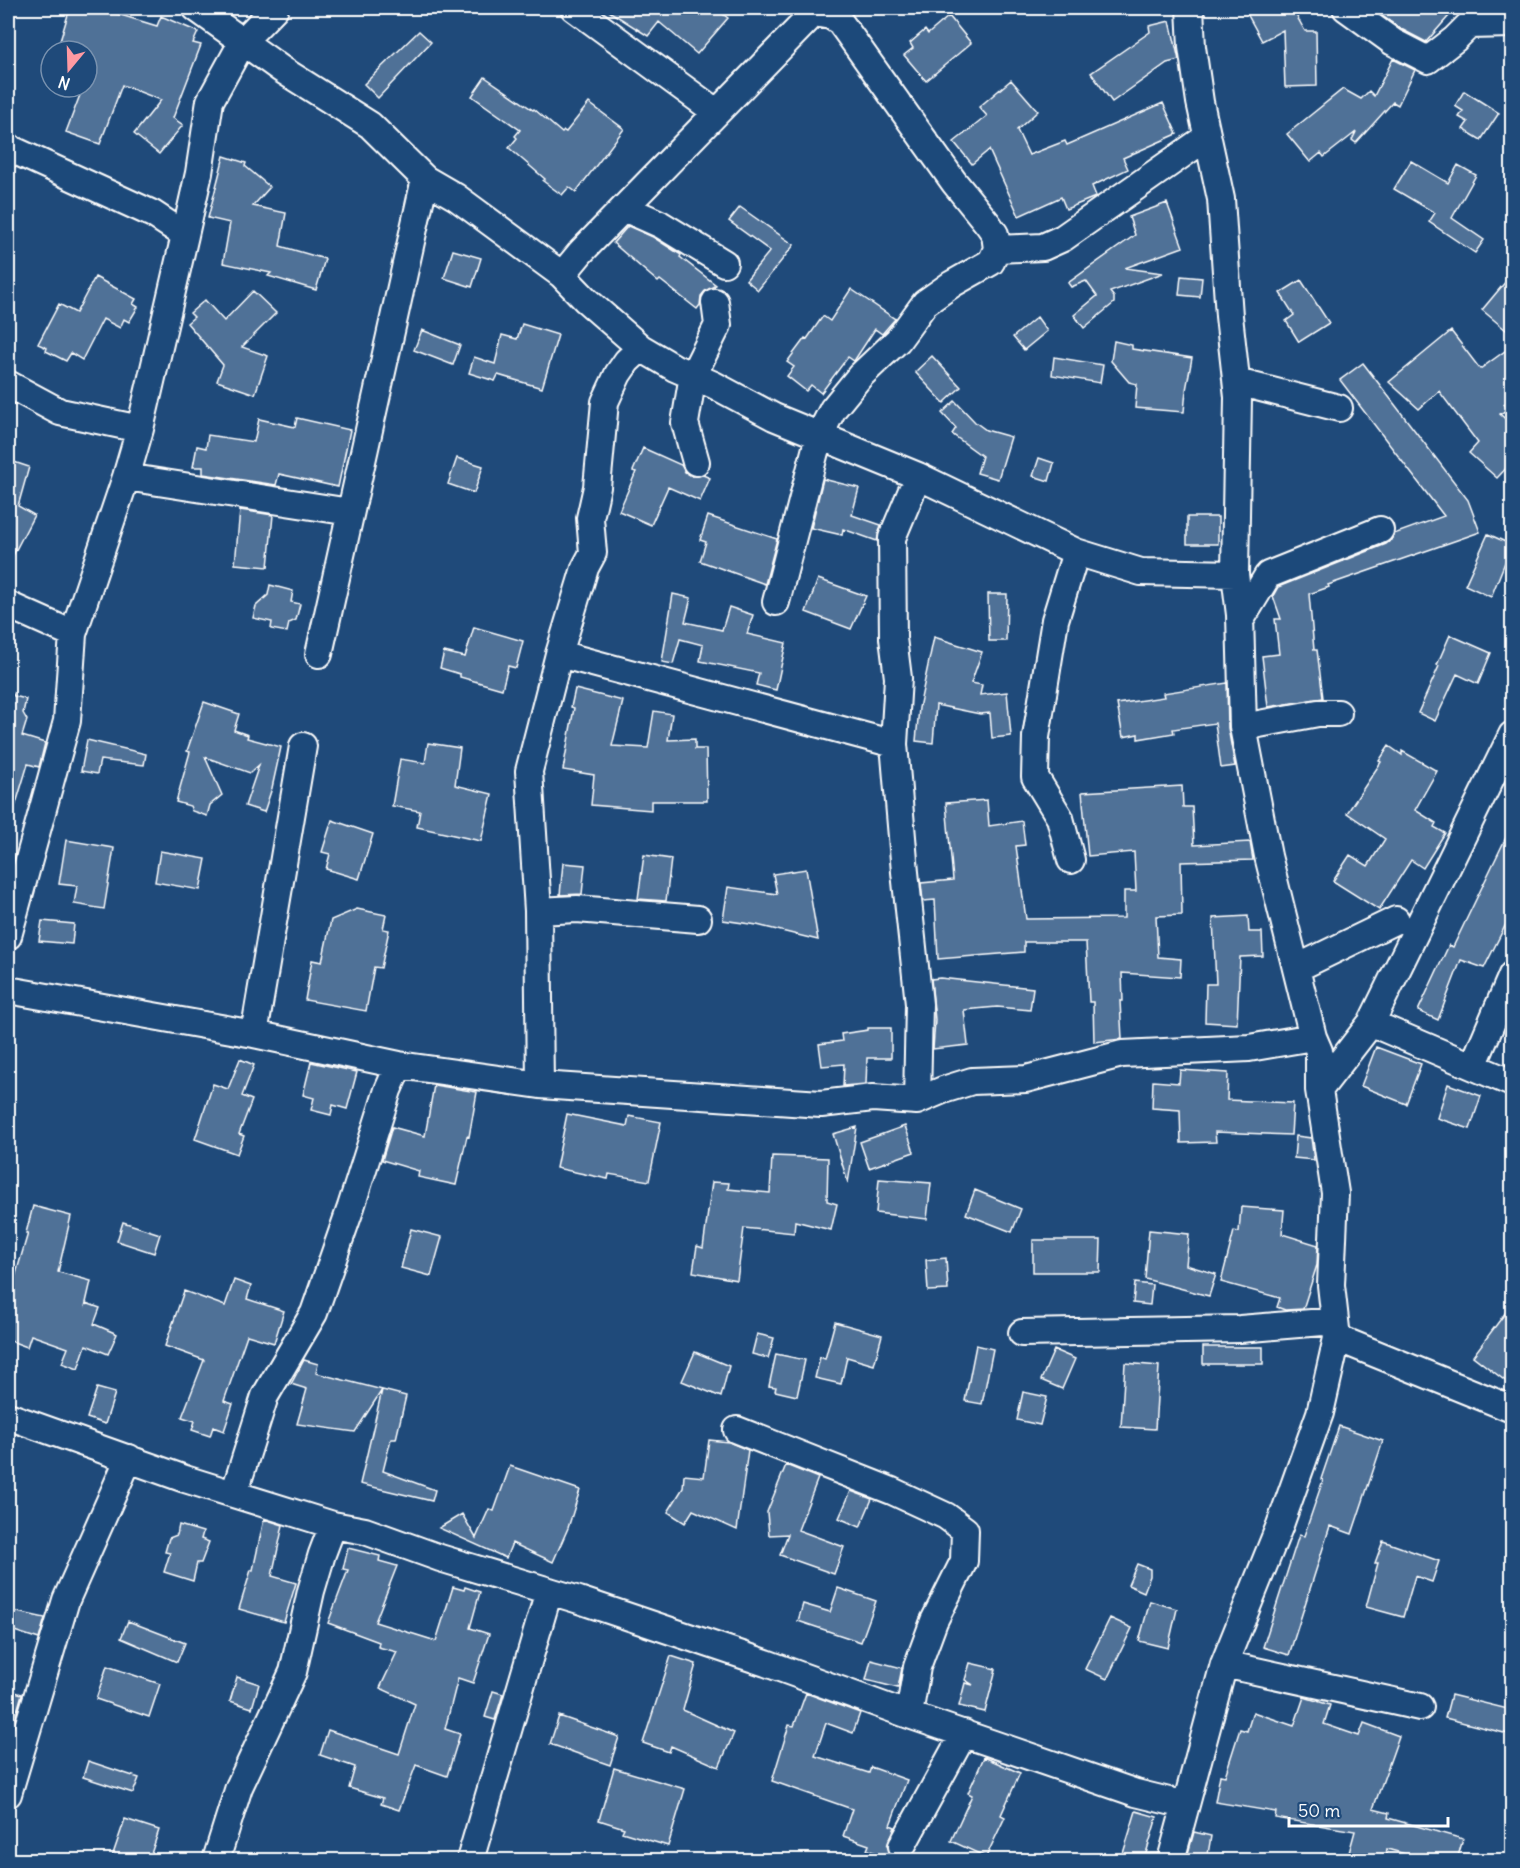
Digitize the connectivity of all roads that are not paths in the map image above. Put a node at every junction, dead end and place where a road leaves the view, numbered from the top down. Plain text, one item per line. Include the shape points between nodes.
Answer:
1 (196, 8) edge
2 (275, 8) edge
3 (574, 8) edge
4 (1346, 8) edge
5 (1194, 14) edge
6 (1477, 16) edge
7 (1512, 24) edge
8 (243, 41) junction
9 (716, 112) junction
10 (1207, 137) junction
11 (8, 146) edge
12 (425, 179) junction
13 (624, 208) junction
14 (185, 235) junction
15 (997, 249) junction
16 (724, 263) dead end
17 (562, 275) junction
18 (715, 302) dead end
19 (641, 348) junction
20 (693, 375) junction
21 (1237, 382) junction
22 (8, 384) edge
23 (1339, 408) dead end
24 (140, 429) junction
25 (819, 436) junction
26 (696, 462) dead end
27 (918, 476) junction
28 (126, 477) junction
29 (350, 512) junction
30 (1380, 530) dead end
31 (1076, 552) junction
32 (1235, 574) junction
33 (776, 602) dead end
34 (8, 605) edge
35 (1240, 621) junction
36 (73, 634) junction
37 (319, 654) dead end
38 (559, 654) junction
39 (1338, 713) dead end
40 (1243, 727) junction
41 (894, 744) junction
42 (303, 746) dead end
43 (1510, 749) edge
44 (1071, 860) dead end
45 (538, 910) junction
46 (698, 919) dead end
47 (1396, 920) dead end
48 (8, 936) edge
49 (1297, 968) junction
50 (1512, 975) edge
51 (8, 990) edge
52 (1371, 1023) junction
53 (254, 1034) junction
54 (1313, 1037) junction
55 (399, 1065) junction
56 (1473, 1066) junction
57 (1512, 1083) edge
58 (540, 1085) junction
59 (1319, 1090) junction
60 (917, 1101) junction
61 (1336, 1330) junction
62 (1022, 1332) dead end
63 (1512, 1409) edge
64 (8, 1416) edge
65 (737, 1430) dead end
66 (129, 1458) junction
67 (234, 1494) junction
68 (333, 1525) junction
69 (549, 1591) junction
70 (1224, 1664) junction
71 (1420, 1707) dead end
72 (909, 1715) junction
73 (964, 1733) junction
74 (8, 1794) edge
75 (1185, 1805) junction
76 (902, 1846) dead end
77 (216, 1860) edge
78 (470, 1860) edge
79 (1171, 1860) edge

1 - 8 street
2 - 8 street
3 - 9 street
4 - 6 street via 1393,42 1428,60
5 - 10 street via 1200,102
6 - 7 street
8 - 12 street via 370,125
8 - 14 street via 210,101
9 - 13 street
9 - 15 street via 814,13 831,16 840,22 988,224 995,234
10 - 15 street via 1063,238 1043,247
10 - 21 street via 1221,199
11 - 14 street via 153,214
12 - 17 street via 456,197
12 - 29 street
13 - 16 street via 660,224
13 - 17 street
14 - 24 street
15 - 25 street via 991,262 925,303 898,340 845,393
17 - 19 street
18 - 20 street via 718,326
19 - 20 street
19 - 38 street via 618,374 604,402 597,487 590,518 593,553
20 - 25 street
20 - 26 street via 685,423
21 - 23 street
21 - 32 street
22 - 24 street via 60,412
24 - 28 street
25 - 27 street
25 - 33 street
27 - 31 street
27 - 41 street via 892,538 893,638 898,678
28 - 29 street
28 - 36 street
29 - 37 street
30 - 35 street via 1268,575
31 - 32 street via 1142,572
31 - 44 street via 1055,620 1036,737 1035,777 1060,818
32 - 35 street
34 - 36 street
35 - 40 street
36 - 48 street via 67,721
38 - 41 street
38 - 45 street via 529,771
39 - 40 street via 1318,712
40 - 49 street via 1268,856
41 - 60 street via 919,1004
42 - 53 street
43 - 52 street
45 - 46 street via 577,909
45 - 58 street
47 - 49 street
49 - 54 street
50 - 56 street
51 - 53 street
52 - 56 street
52 - 59 street
53 - 55 street
54 - 59 street via 1319,1051
54 - 60 street via 1249,1048 1122,1054 1026,1079 972,1081
55 - 58 street
55 - 67 street via 314,1312 265,1396
56 - 57 street
58 - 60 street via 821,1104 873,1098
59 - 61 street via 1335,1193 1331,1284
61 - 62 street
61 - 63 street
61 - 70 street via 1320,1413
64 - 66 street
65 - 72 street via 892,1491 946,1516 965,1530 964,1561 934,1621 917,1667
66 - 67 street
66 - 74 street via 66,1600
67 - 68 street
68 - 69 street via 365,1531
68 - 77 street via 311,1591 293,1672 240,1787
69 - 72 street
69 - 78 street
70 - 71 street
70 - 75 street
72 - 73 street
73 - 75 street
73 - 76 street
75 - 79 street

